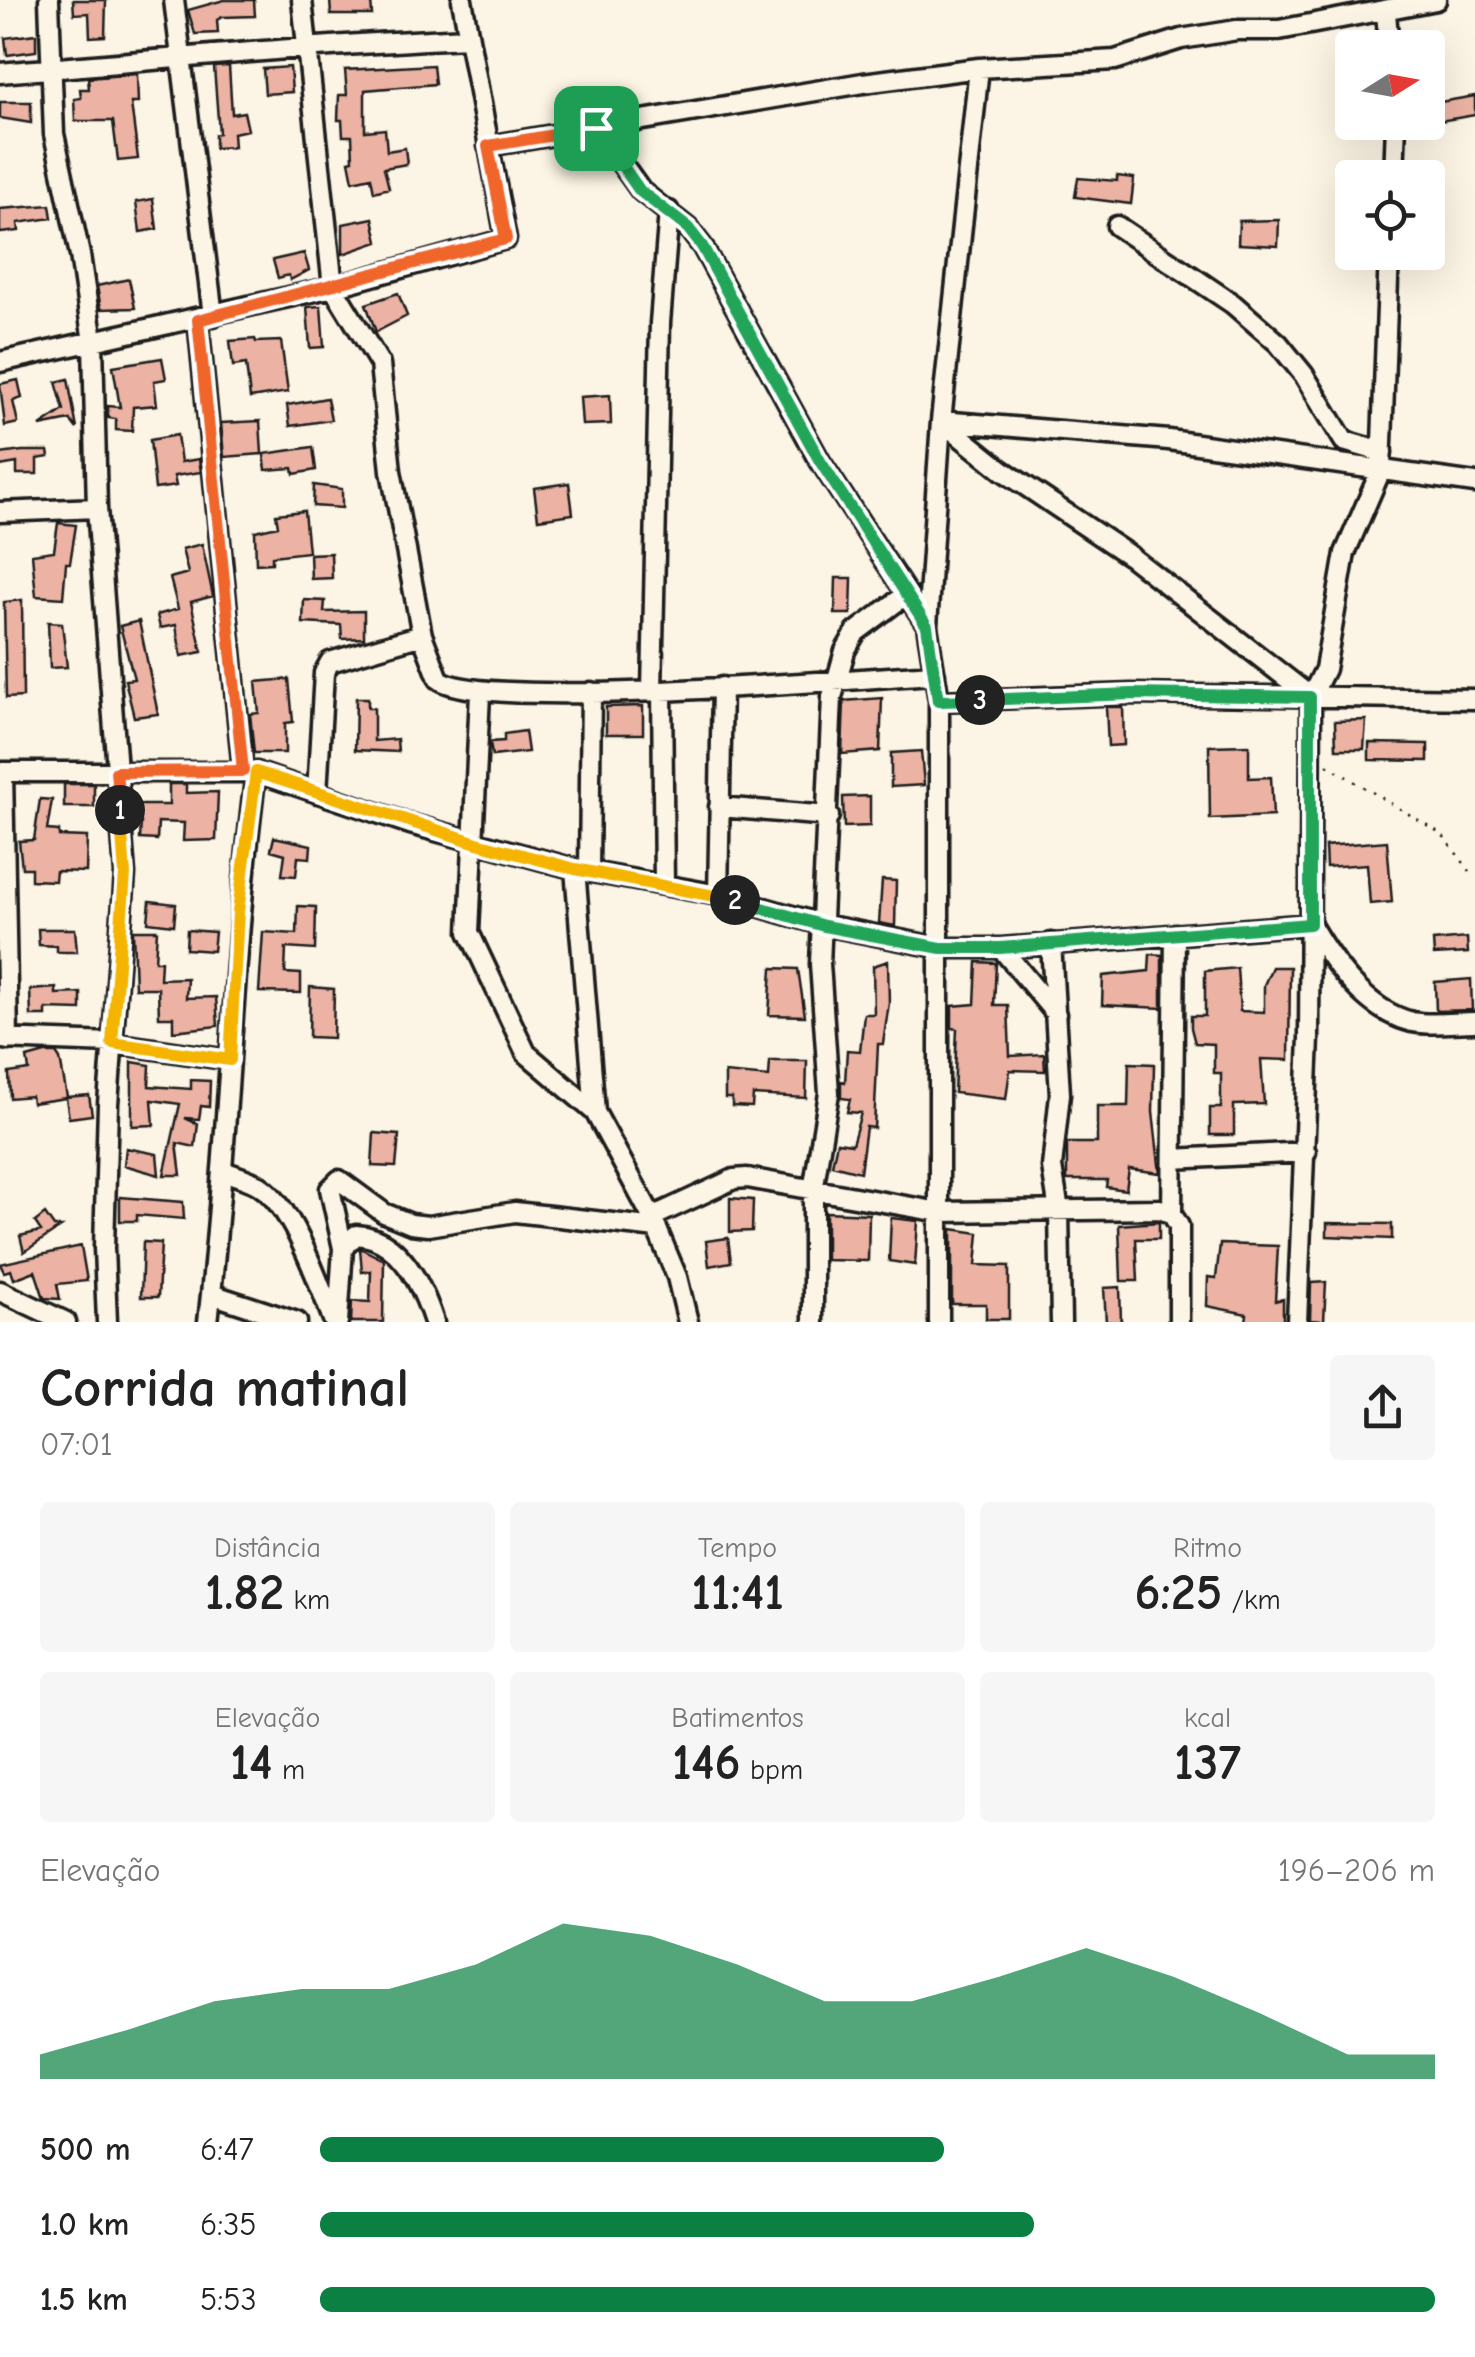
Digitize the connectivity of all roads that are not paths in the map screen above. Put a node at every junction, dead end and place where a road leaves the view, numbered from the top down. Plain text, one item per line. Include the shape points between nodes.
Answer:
1 (49, 0) edge
2 (174, 0) edge
3 (302, 0) edge
4 (462, 0) edge
5 (1436, 0) edge
6 (1386, 12) junction
7 (1388, 30) edge
8 (468, 38) junction
9 (307, 45) junction
10 (181, 61) junction
11 (979, 68) junction
12 (50, 69) junction
13 (0, 73) edge
14 (596, 128) junction
15 (488, 146) junction
16 (669, 211) junction
17 (1117, 226) dead end
18 (1388, 270) edge
19 (334, 288) junction
20 (206, 318) junction
21 (93, 342) junction
22 (0, 362) edge
23 (941, 420) junction
24 (1382, 461) junction
25 (1475, 484) edge
26 (98, 508) junction
27 (0, 512) edge
28 (907, 594) junction
29 (927, 626) junction
30 (422, 634) junction
31 (935, 674) junction
32 (838, 679) junction
33 (722, 687) junction
34 (657, 691) junction
35 (480, 692) junction
36 (590, 692) junction
37 (1310, 697) junction
38 (1475, 699) edge
39 (938, 701) junction
40 (2, 772) edge
41 (116, 772) junction
42 (249, 772) junction
43 (317, 793) junction
44 (719, 808) junction
45 (829, 816) junction
46 (477, 843) junction
47 (582, 870) junction
48 (664, 885) junction
49 (718, 895) junction
50 (1310, 924) junction
51 (824, 926) junction
52 (1174, 934) junction
53 (1051, 943) junction
54 (941, 948) junction
55 (1000, 948) junction
56 (1056, 1014) junction
57 (1475, 1022) edge
58 (4, 1040) edge
59 (112, 1043) junction
60 (230, 1060) junction
61 (596, 1112) junction
62 (1306, 1152) junction
63 (1173, 1158) junction
64 (224, 1171) junction
65 (813, 1190) junction
66 (1059, 1210) junction
67 (940, 1212) junction
68 (1172, 1214) junction
69 (655, 1222) junction
70 (342, 1248) junction
71 (0, 1291) edge
72 (211, 1294) junction
73 (66, 1322) edge
74 (107, 1322) edge
75 (208, 1322) edge
76 (297, 1322) edge
77 (336, 1322) edge
78 (434, 1322) edge
79 (688, 1322) edge
80 (813, 1322) edge
81 (940, 1322) edge
82 (1061, 1322) edge
83 (1179, 1322) edge
84 (1297, 1322) edge

1 - 12 street
2 - 10 street
3 - 9 street
4 - 8 street
5 - 6 street
6 - 7 street
6 - 11 street via 1237,30 1099,62
8 - 9 street
8 - 15 street
9 - 10 street
9 - 19 street
10 - 12 street
10 - 20 street
11 - 14 street
11 - 23 street
12 - 13 street
12 - 21 street via 54,134
14 - 15 street
14 - 16 street via 640,191
15 - 19 street via 506,239
16 - 28 street via 702,246 820,461
16 - 34 street via 659,342
17 - 24 street via 1233,304 1304,374 1344,441
18 - 24 street
19 - 20 street
19 - 30 street via 380,364 391,471
20 - 21 street
20 - 42 street
21 - 22 street
21 - 26 street
23 - 24 street
23 - 29 street
23 - 37 street
24 - 25 street
24 - 37 street via 1345,553 1325,669
26 - 27 street
26 - 41 street
28 - 29 street
28 - 32 street via 856,632
29 - 31 street
30 - 35 street via 439,679
30 - 43 street via 330,662
31 - 32 street
31 - 39 street
32 - 33 street
32 - 45 street
33 - 34 street
33 - 44 street
34 - 36 street
34 - 48 street
35 - 36 street
35 - 46 street
36 - 47 street
37 - 38 street
37 - 39 street
37 - 50 street
39 - 54 street
40 - 41 street
40 - 58 street
41 - 42 street
41 - 59 street via 125,874
42 - 43 street
42 - 60 street
43 - 46 street
44 - 45 street
44 - 49 street
45 - 51 street
46 - 47 street
46 - 61 street via 467,923 474,942 526,1053
47 - 48 street
47 - 61 street via 589,1081
48 - 49 street
49 - 51 street
50 - 52 street
50 - 57 street via 1333,962 1378,1005 1412,1022
50 - 62 street
51 - 54 street
51 - 65 street via 820,964 829,1093
52 - 53 street
52 - 63 street
53 - 55 street
53 - 56 street
54 - 55 street
54 - 67 street
55 - 56 street
56 - 66 street via 1060,1094 1052,1166
58 - 59 street
59 - 60 street
59 - 74 street
60 - 64 street
61 - 69 street
62 - 63 street
62 - 84 street
63 - 68 street
64 - 72 street
64 - 77 street via 262,1187 276,1204
65 - 67 street
65 - 69 street via 734,1179
65 - 80 street
66 - 67 street
66 - 68 street
66 - 82 street
67 - 81 street
68 - 83 street via 1179,1226
69 - 70 street via 515,1212 411,1224 339,1180 330,1190
69 - 79 street
70 - 77 street
70 - 78 street via 356,1235 382,1239 424,1294
71 - 73 street
72 - 75 street
72 - 76 street

